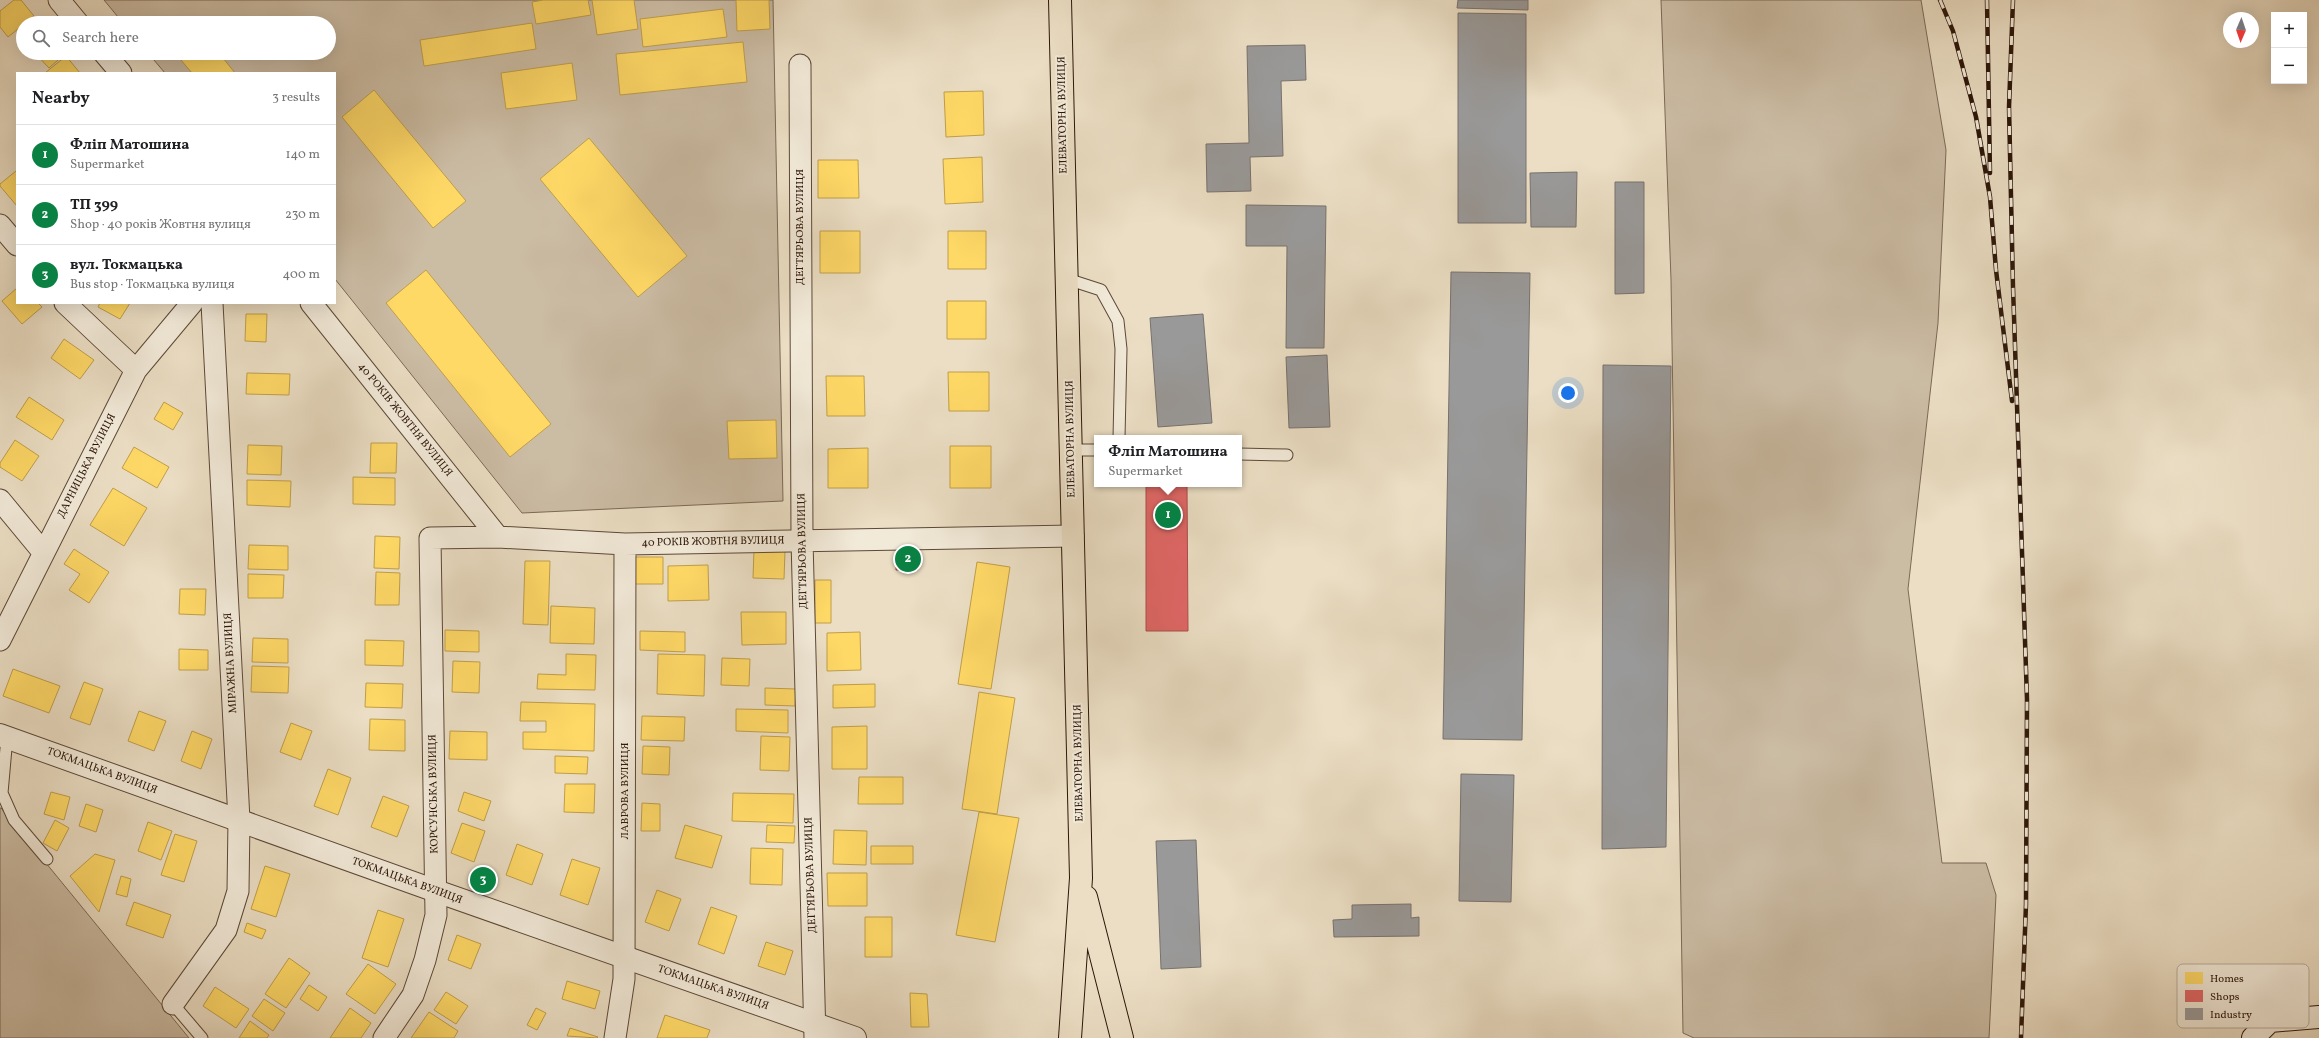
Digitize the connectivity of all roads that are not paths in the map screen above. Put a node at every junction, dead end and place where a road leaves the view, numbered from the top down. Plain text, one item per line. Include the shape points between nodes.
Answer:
1 (59, 0) edge
2 (1060, 0) edge
3 (72, 16) edge
4 (110, 60) edge
5 (800, 65) dead end
6 (119, 72) edge
7 (0, 225) edge
8 (16, 244) edge
9 (1067, 279) junction
10 (66, 304) edge
11 (191, 304) edge
12 (212, 304) edge
13 (312, 304) edge
14 (136, 370) junction
15 (1119, 435) edge
16 (1071, 450) junction
17 (1094, 450) edge
18 (1242, 454) edge
19 (1287, 455) dead end
20 (0, 500) edge
21 (1073, 536) junction
22 (498, 537) junction
23 (430, 538) joint
24 (802, 540) junction
25 (625, 544) junction
26 (43, 552) junction
27 (0, 640) edge
28 (4, 736) edge
29 (239, 820) junction
30 (47, 859) dead end
31 (1081, 878) junction
32 (436, 891) junction
33 (624, 958) junction
34 (173, 1004) joint
35 (2319, 1018) edge
36 (2309, 1019) edge
37 (2263, 1028) edge
38 (815, 1030) edge
39 (202, 1038) edge
40 (384, 1038) edge
41 (616, 1038) edge
42 (838, 1038) edge
43 (854, 1038) edge
44 (1070, 1038) edge
45 (1122, 1038) edge
46 (2253, 1038) edge

1 - 3 street
2 - 9 main road, ЕЛЕВАТОРНА ВУЛИЦЯ
4 - 6 street
5 - 24 street, ДЕГТЯРЬОВА ВУЛИЦЯ
7 - 8 street
9 - 15 lane via 1101,290 1118,321
9 - 16 main road, ЕЛЕВАТОРНА ВУЛИЦЯ
10 - 14 street
11 - 14 street, ДАРНИЦЬКА ВУЛИЦЯ
12 - 29 street, МІРАЖНА ВУЛИЦЯ
13 - 22 street, 40 РОКІВ ЖОВТНЯ ВУЛИЦЯ
14 - 26 street, ДАРНИЦЬКА ВУЛИЦЯ
16 - 17 lane
16 - 21 main road, ЕЛЕВАТОРНА ВУЛИЦЯ
18 - 19 lane
20 - 26 street
21 - 24 street, 40 РОКІВ ЖОВТНЯ ВУЛИЦЯ
21 - 31 main road, ЕЛЕВАТОРНА ВУЛИЦЯ
22 - 23 street, 40 РОКІВ ЖОВТНЯ ВУЛИЦЯ
22 - 25 street, 40 РОКІВ ЖОВТНЯ ВУЛИЦЯ
23 - 32 street, КОРСУНСЬКА ВУЛИЦЯ
24 - 25 street, 40 РОКІВ ЖОВТНЯ ВУЛИЦЯ
24 - 38 street, ДЕГТЯРЬОВА ВУЛИЦЯ
25 - 33 street, ЛАВРОВА ВУЛИЦЯ
26 - 27 street, ДАРНИЦЬКА ВУЛИЦЯ
28 - 29 street, ТОКМАЦЬКА ВУЛИЦЯ
28 - 30 lane via 2,793 14,820
29 - 32 street, ТОКМАЦЬКА ВУЛИЦЯ
29 - 34 street, МІРАЖНА ВУЛИЦЯ via 238,891 226,930
31 - 44 main road, ЕЛЕВАТОРНА ВУЛИЦЯ
31 - 45 main road, ЕЛЕВАТОРНА ВУЛИЦЯ
32 - 33 street, ТОКМАЦЬКА ВУЛИЦЯ
32 - 40 street, КОРСУНСЬКА ВУЛИЦЯ via 436,915 413,995
33 - 38 street, ТОКМАЦЬКА ВУЛИЦЯ
33 - 41 street, ЛАВРОВА ВУЛИЦЯ via 624,979
34 - 39 lane
35 - 36 street
37 - 46 street
38 - 42 street, ТОКМАЦЬКА ВУЛИЦЯ
38 - 43 street, ТОКМАЦЬКА ВУЛИЦЯ

